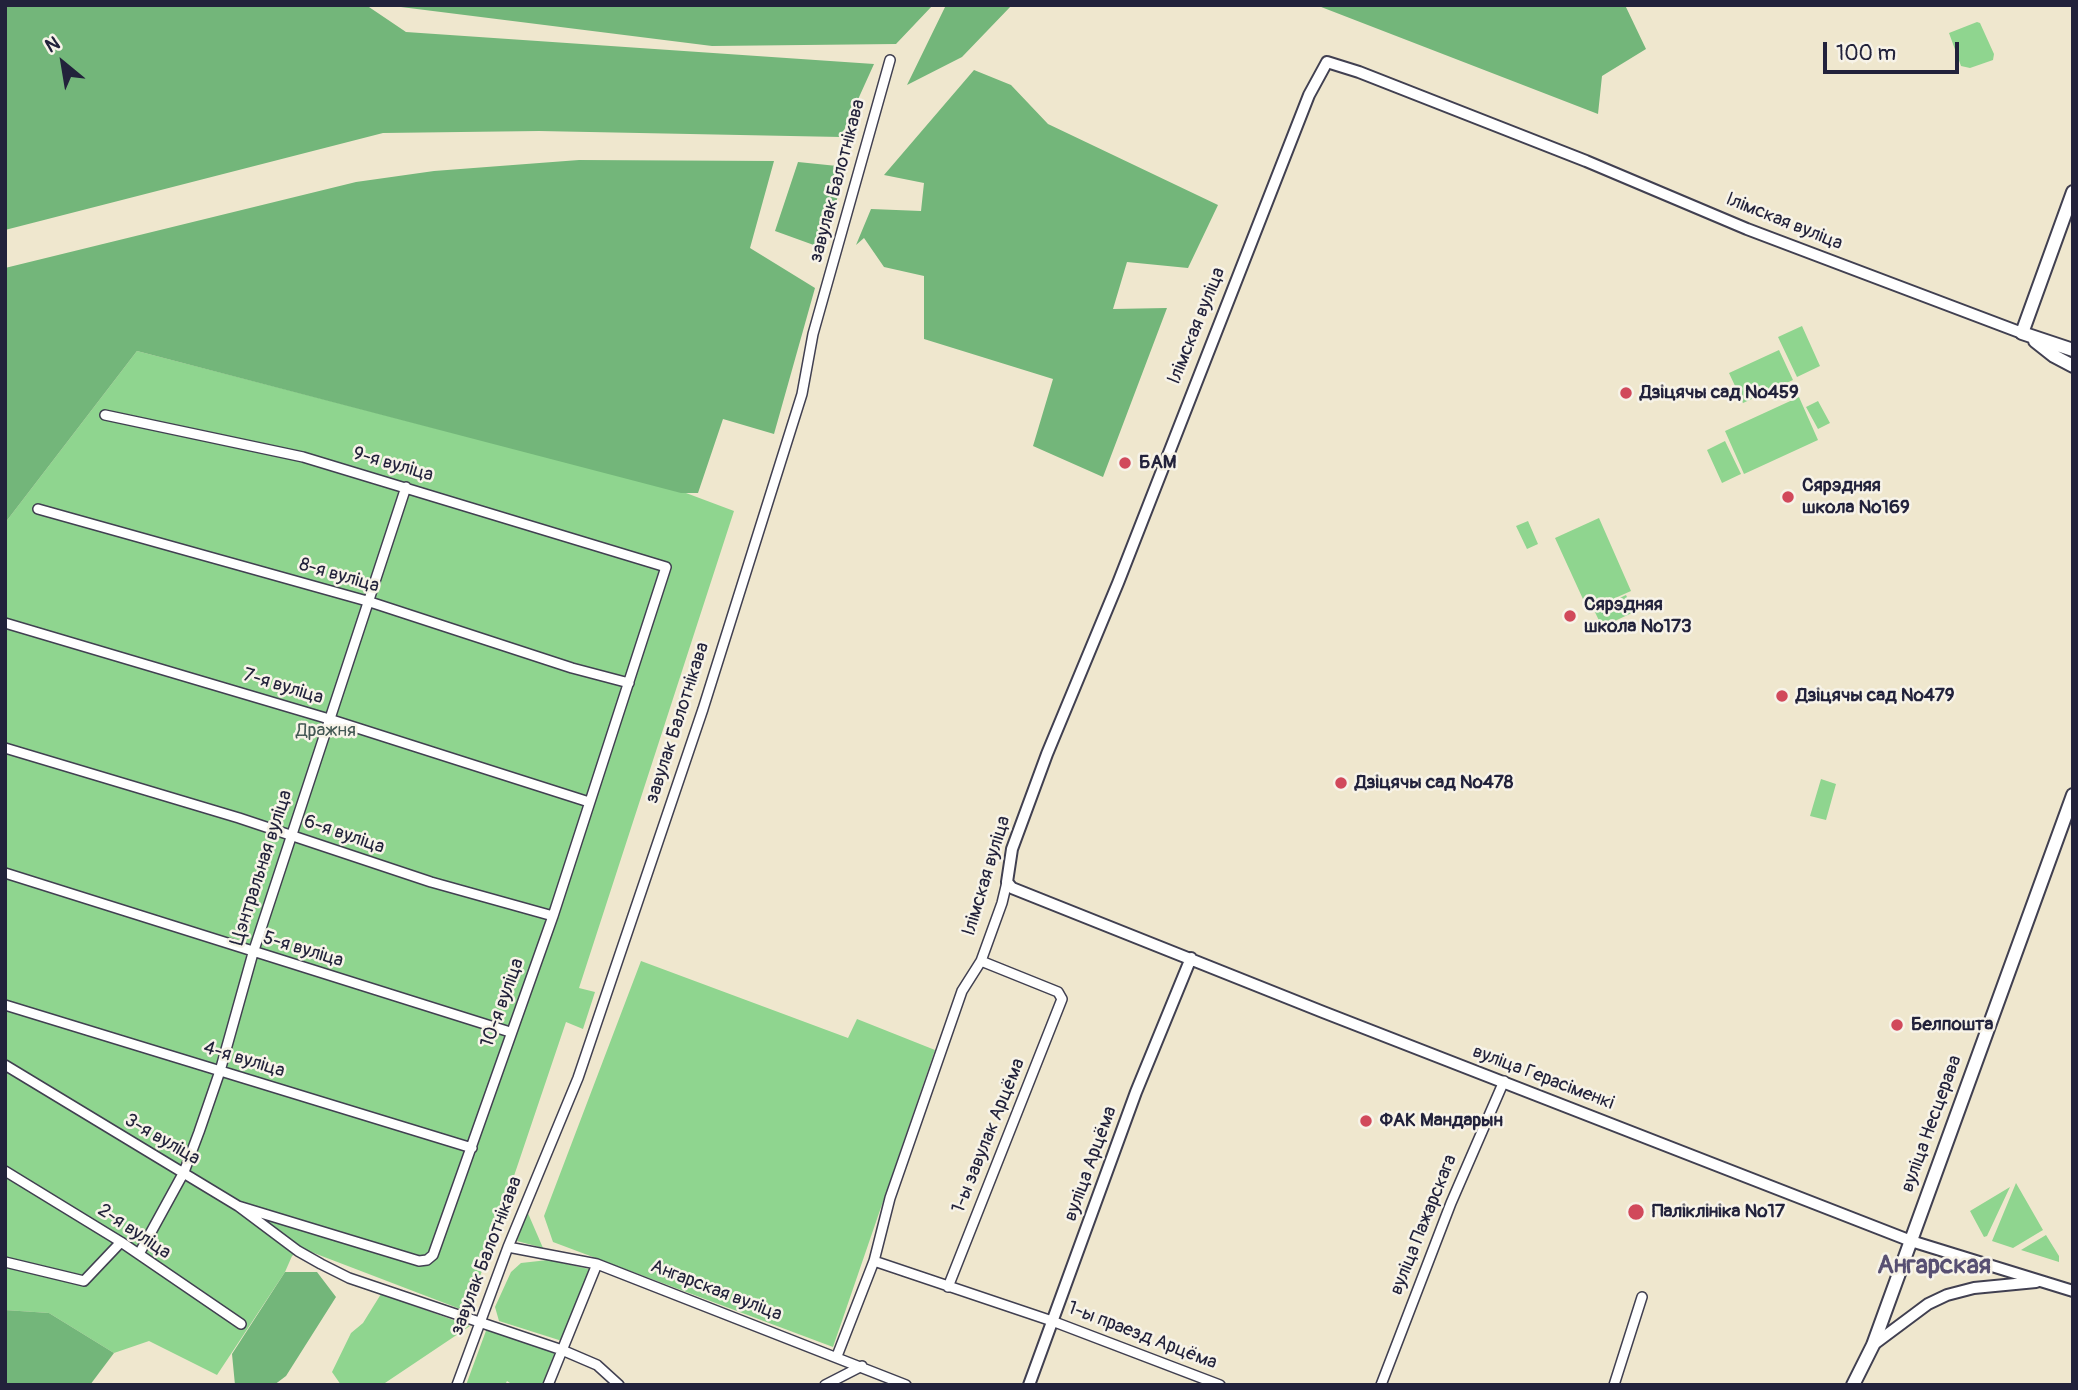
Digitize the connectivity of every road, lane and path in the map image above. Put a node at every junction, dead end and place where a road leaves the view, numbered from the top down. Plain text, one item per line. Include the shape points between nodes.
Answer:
1 (890, 60) dead end
2 (2073, 192) edge
3 (2027, 336) junction
4 (2073, 350) edge
5 (2073, 366) edge
6 (105, 415) dead end
7 (406, 487) junction
8 (38, 509) dead end
9 (666, 567) joint
10 (368, 601) junction
11 (5, 623) edge
12 (629, 683) junction
13 (329, 719) junction
14 (5, 748) edge
15 (2073, 794) edge
16 (589, 802) junction
17 (292, 836) junction
18 (5, 873) edge
19 (1006, 882) junction
20 (553, 916) junction
21 (253, 953) junction
22 (1191, 958) junction
23 (981, 961) junction
24 (5, 1005) edge
25 (510, 1032) junction
26 (5, 1065) edge
27 (220, 1071) junction
28 (1504, 1081) junction
29 (472, 1148) junction
30 (5, 1171) edge
31 (184, 1172) junction
32 (239, 1206) junction
33 (1911, 1241) junction
34 (121, 1242) junction
35 (509, 1247) junction
36 (139, 1254) junction
37 (874, 1261) junction
38 (5, 1262) edge
39 (597, 1264) junction
40 (2041, 1282) junction
41 (948, 1287) junction
42 (2073, 1291) edge
43 (1642, 1297) dead end
44 (1052, 1321) junction
45 (481, 1323) junction
46 (241, 1324) dead end
47 (1873, 1345) junction
48 (562, 1350) junction
49 (837, 1356) junction
50 (862, 1366) junction
51 (457, 1385) edge
52 (548, 1385) edge
53 (619, 1385) edge
54 (825, 1385) edge
55 (906, 1385) edge
56 (1029, 1385) edge
57 (1220, 1385) edge
58 (1381, 1385) edge
59 (1614, 1385) edge
60 (1853, 1385) edge

1 - 35 street, завулак Балотнікава via 813,334 802,394 703,709 578,1078
2 - 3 main road
3 - 4 main road, Ілімская вуліца
3 - 5 main road
3 - 19 street, Ілімская вуліца via 1327,62 1308,95 1047,754 1012,849
6 - 7 street, 9-я вуліца via 303,457
7 - 9 street, 9-я вуліца
7 - 10 street, Цэнтральная вуліца
8 - 10 street, 8-я вуліца
9 - 12 street, 10-я вуліца
10 - 12 street, 8-я вуліца
10 - 13 street, Цэнтральная вуліца
11 - 13 street, 7-я вуліца
12 - 16 street, 10-я вуліца
13 - 16 street, 7-я вуліца
13 - 17 street, Цэнтральная вуліца
14 - 17 street, 6-я вуліца
15 - 33 main road, вуліца Несцерава
16 - 20 street, 10-я вуліца
17 - 20 street, 6-я вуліца
17 - 21 street, Цэнтральная вуліца
18 - 21 street, 5-я вуліца
19 - 22 street, вуліца Герасіменкі
19 - 23 street, Ілімская вуліца
20 - 25 street, 10-я вуліца
21 - 25 street, 5-я вуліца
21 - 27 street, Цэнтральная вуліца
22 - 28 street, вуліца Герасіменкі
22 - 44 street, вуліца Арцёма
23 - 37 street, Ілімская вуліца via 957,1004 890,1198
23 - 41 street, 1-ы завулак Арцёма via 1058,992 1062,999
24 - 27 street, 4-я вуліца
25 - 29 street, 10-я вуліца
26 - 31 street, 3-я вуліца via 177,1172
27 - 29 street, 4-я вуліца
27 - 31 street, Цэнтральная вуліца
28 - 33 street, вуліца Герасіменкі
28 - 58 street, вуліца Пажарскага
29 - 32 street, 10-я вуліца via 438,1244 427,1260
30 - 34 street, 2-я вуліца
31 - 32 street, 3-я вуліца
31 - 36 street, Цэнтральная вуліца
32 - 45 street, 3-я вуліца via 298,1251 349,1278
33 - 40 street, вуліца Герасіменкі
33 - 47 main road, вуліца Несцерава
34 - 36 street, 2-я вуліца
34 - 38 street via 83,1281
35 - 39 street, Ангарская вуліца
35 - 45 street, завулак Балотнікава
36 - 46 street, 2-я вуліца
37 - 41 street
37 - 49 street, Ілімская вуліца
39 - 48 street
39 - 49 street, Ангарская вуліца
40 - 42 street, вуліца Герасіменкі
40 - 47 street via 1973,1287 1947,1295
41 - 44 street
43 - 59 street
44 - 56 street, вуліца Арцёма
44 - 57 street, 1-ы праезд Арцёма
45 - 48 street, 3-я вуліца
45 - 51 street, завулак Балотнікава
47 - 60 main road, вуліца Несцерава
48 - 52 street
48 - 53 street, 3-я вуліца via 597,1365
49 - 50 street, Ангарская вуліца
50 - 54 street
50 - 55 street, Ангарская вуліца

